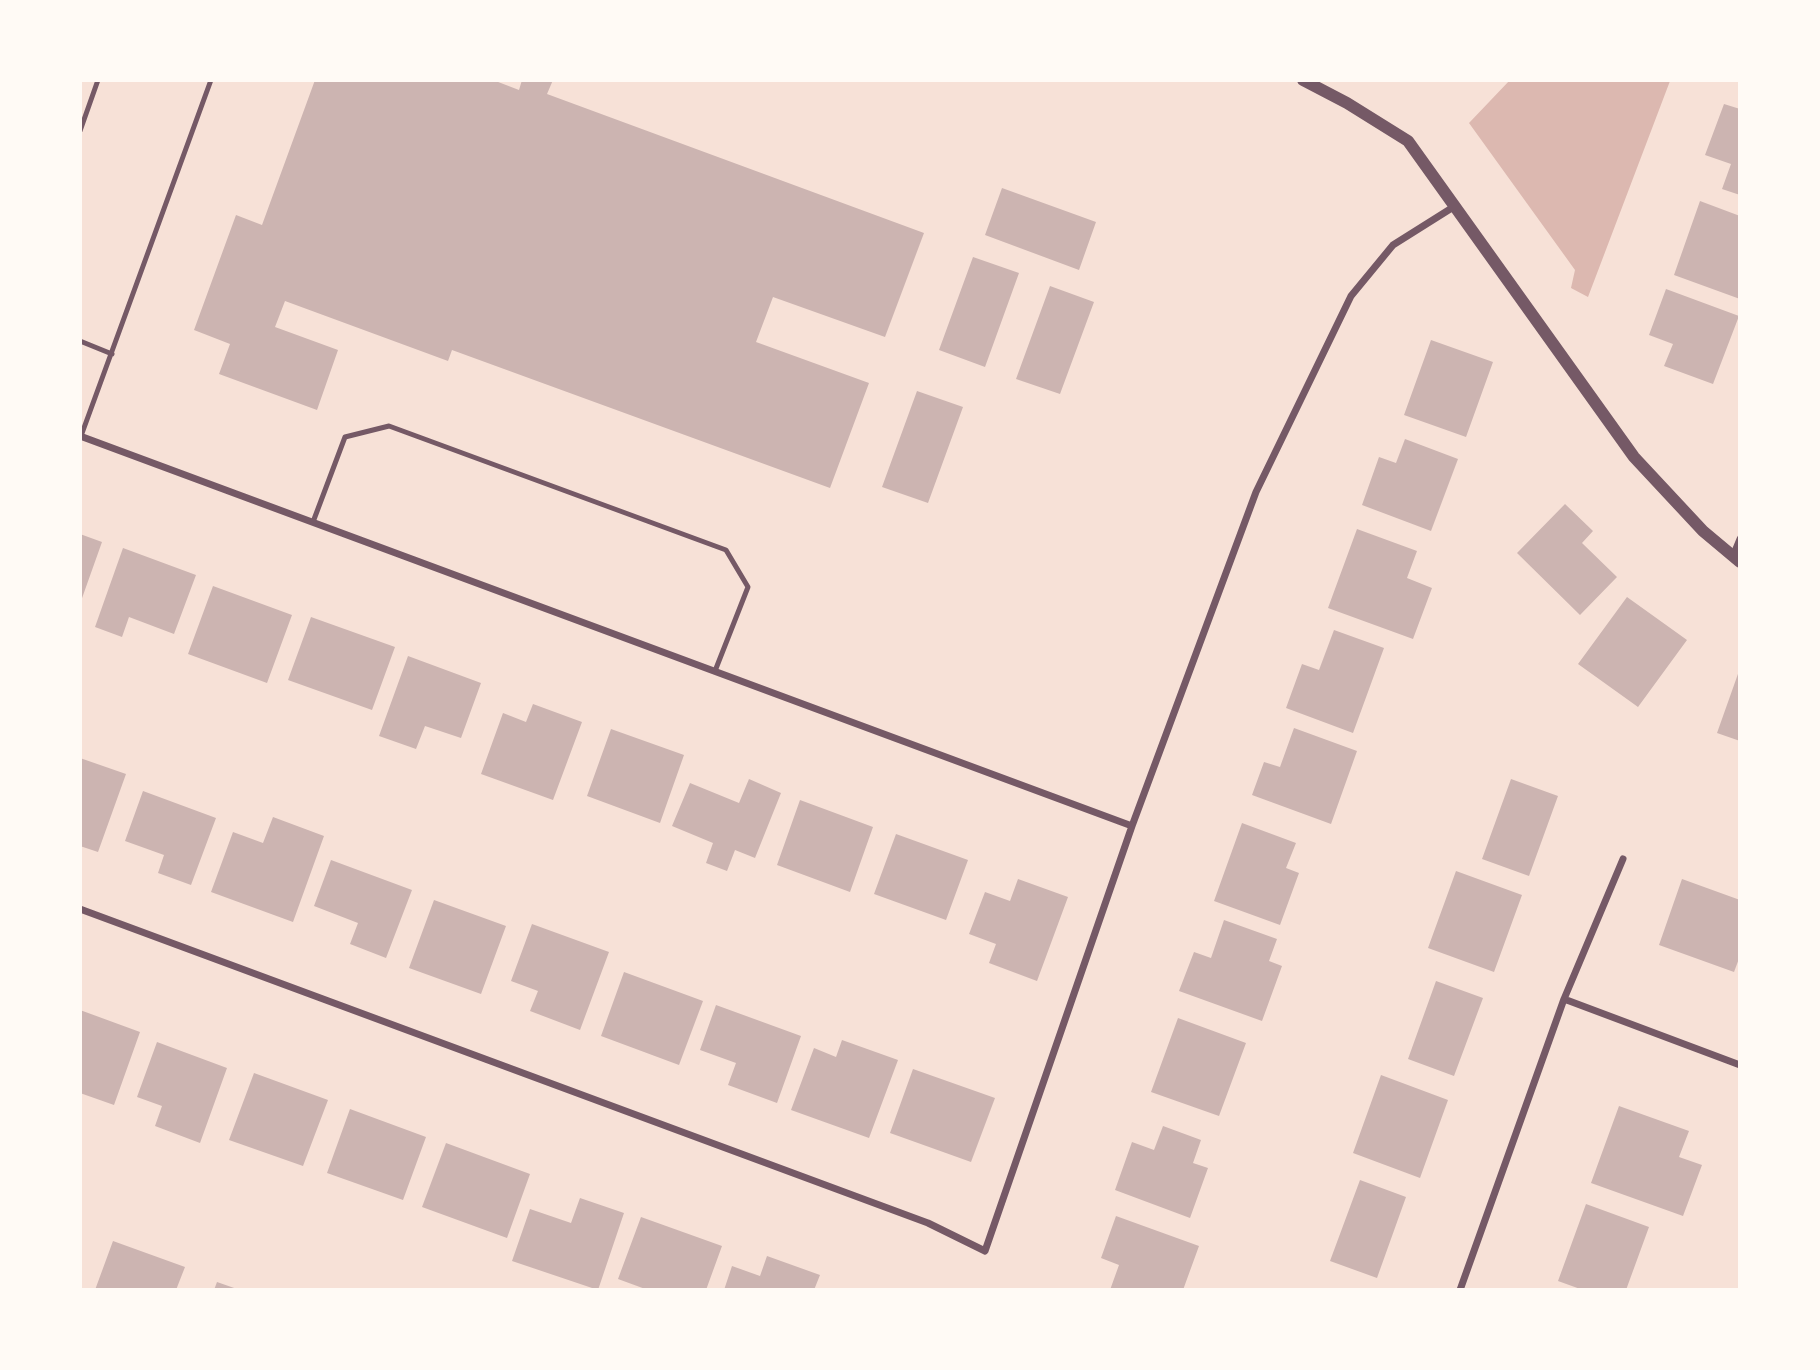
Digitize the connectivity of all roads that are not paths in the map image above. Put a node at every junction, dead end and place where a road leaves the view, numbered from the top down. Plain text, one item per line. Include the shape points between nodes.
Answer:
1 (98, 80) edge
2 (211, 80) edge
3 (1303, 80) edge
4 (80, 131) edge
5 (1455, 206) junction
6 (80, 341) edge
7 (111, 354) junction
8 (81, 436) edge
9 (313, 522) junction
10 (1740, 539) edge
11 (1736, 559) edge
12 (715, 671) junction
13 (1132, 826) junction
14 (1623, 859) dead end
15 (80, 909) edge
16 (1564, 999) junction
17 (1740, 1065) edge
18 (1460, 1290) edge

1 - 4 lane
2 - 7 lane
3 - 5 street via 1408,141
5 - 11 street via 1634,457 1703,531
5 - 13 street via 1393,245 1351,296 1256,492
6 - 7 lane
7 - 8 lane
8 - 9 street
9 - 12 street
9 - 12 lane via 345,437 388,426 726,550 748,587
10 - 11 street
12 - 13 street
13 - 15 street via 985,1251 928,1223
14 - 16 street
16 - 17 street
16 - 18 street

